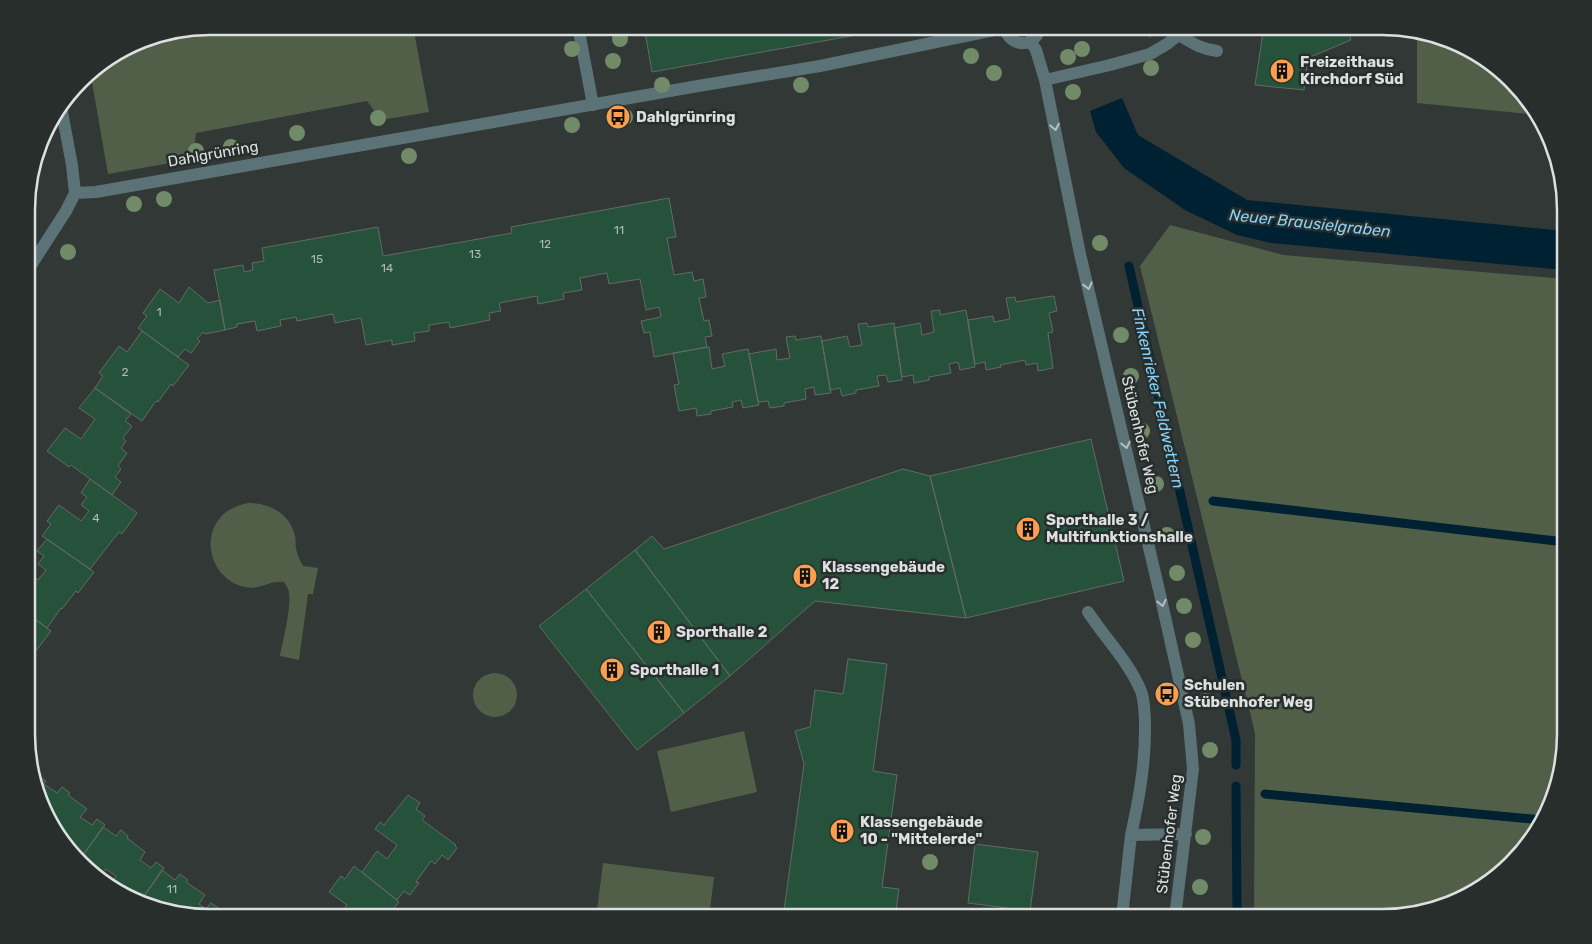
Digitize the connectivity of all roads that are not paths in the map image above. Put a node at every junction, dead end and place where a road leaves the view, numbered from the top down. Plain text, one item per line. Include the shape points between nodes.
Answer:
1 (580, 35) edge
2 (966, 35) edge
3 (1007, 35) edge
4 (1037, 35) edge
5 (1179, 35) joint
6 (1030, 41) junction
7 (1216, 51) dead end
8 (1045, 80) junction
9 (593, 105) junction
10 (63, 114) edge
11 (74, 194) junction
12 (35, 259) edge
13 (1088, 612) dead end
14 (1186, 834) junction
15 (1131, 835) junction
16 (1123, 909) edge
17 (1176, 909) edge

1 - 9 street
2 - 9 street, Dahlgrünring via 820,66
3 - 6 street via 1017,43
4 - 6 street
5 - 7 street via 1199,47
5 - 8 street via 1150,54
6 - 8 street, Stübenhofer Weg
8 -> 14 street, Stübenhofer Weg via 1080,254 1189,724 1193,769
9 - 11 street, Dahlgrünring
10 - 11 street
11 - 12 street
13 - 15 street via 1128,665 1142,693 1145,760
14 - 15 street
14 - 17 street, Stübenhofer Weg
15 - 16 street

